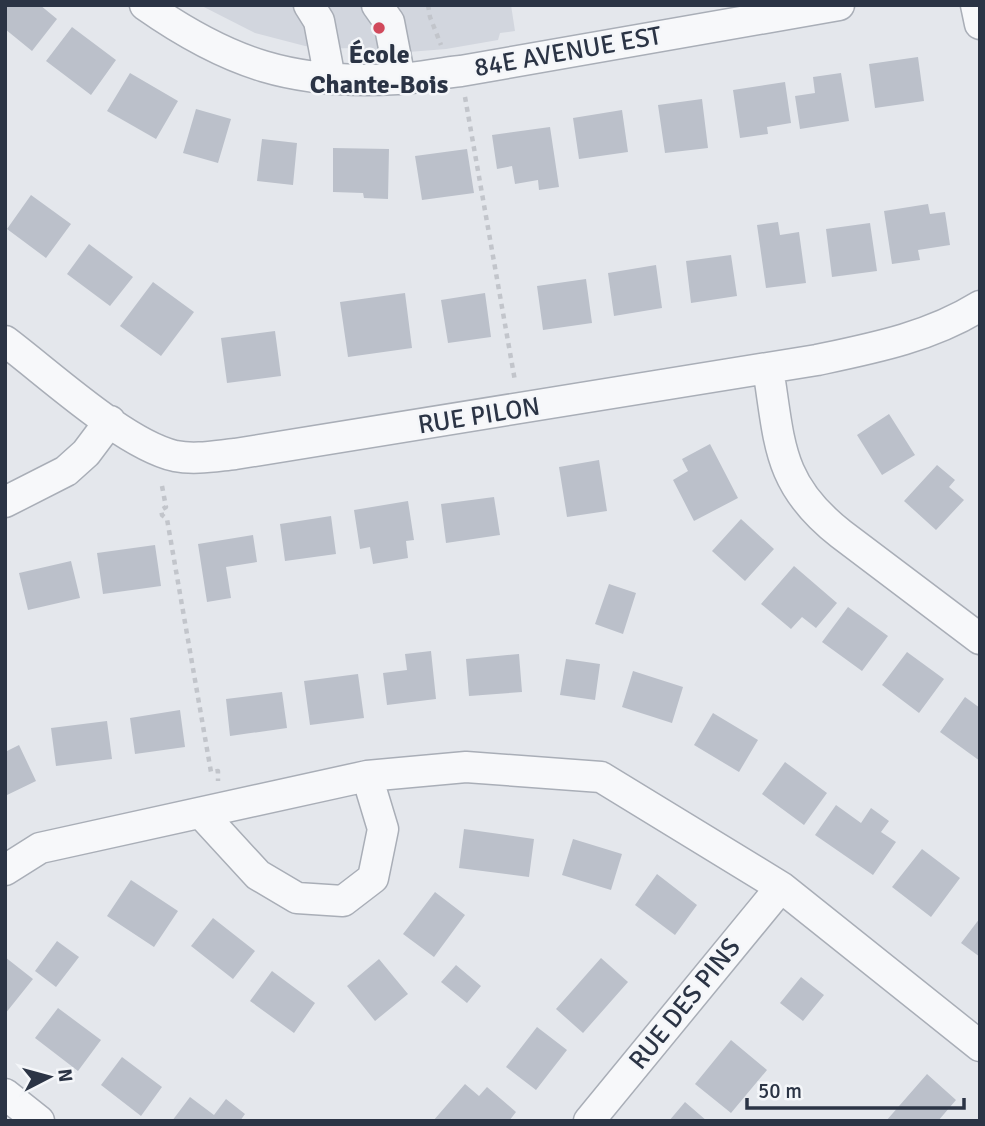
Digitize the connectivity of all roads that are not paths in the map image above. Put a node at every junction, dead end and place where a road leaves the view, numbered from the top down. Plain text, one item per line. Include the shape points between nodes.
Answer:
1 (145, 5) edge
2 (309, 5) edge
3 (377, 5) edge
4 (839, 5) edge
5 (976, 5) edge
6 (713, 16) edge
7 (980, 24) edge
8 (330, 79) junction
9 (400, 79) junction
10 (980, 306) edge
11 (5, 341) edge
12 (768, 368) junction
13 (110, 421) junction
14 (5, 502) edge
15 (980, 639) edge
16 (367, 776) junction
17 (201, 813) junction
18 (5, 870) edge
19 (781, 887) junction
20 (980, 1046) edge
21 (5, 1094) edge
22 (38, 1121) edge
23 (589, 1121) edge

1 - 8 street, 84E AVENUE EST via 233,57 273,70
2 - 8 street via 319,21
3 - 9 street via 389,22
4 - 6 street, 84E AVENUE EST
5 - 7 street
6 - 9 street, 84E AVENUE EST via 461,71
8 - 9 street, 84E AVENUE EST
10 - 12 street, RUE PILON via 905,340
11 - 13 street, RUE PILON
12 - 13 street, RUE PILON via 188,458 138,440
12 - 15 street via 781,448 803,499 823,520
13 - 14 street via 66,471
16 - 17 street
16 - 17 street via 383,829 373,878 343,901 297,898 258,875
16 - 19 street via 466,767 601,777
17 - 18 street via 40,848
19 - 20 street
19 - 23 street, RUE DES PINS
21 - 22 street

